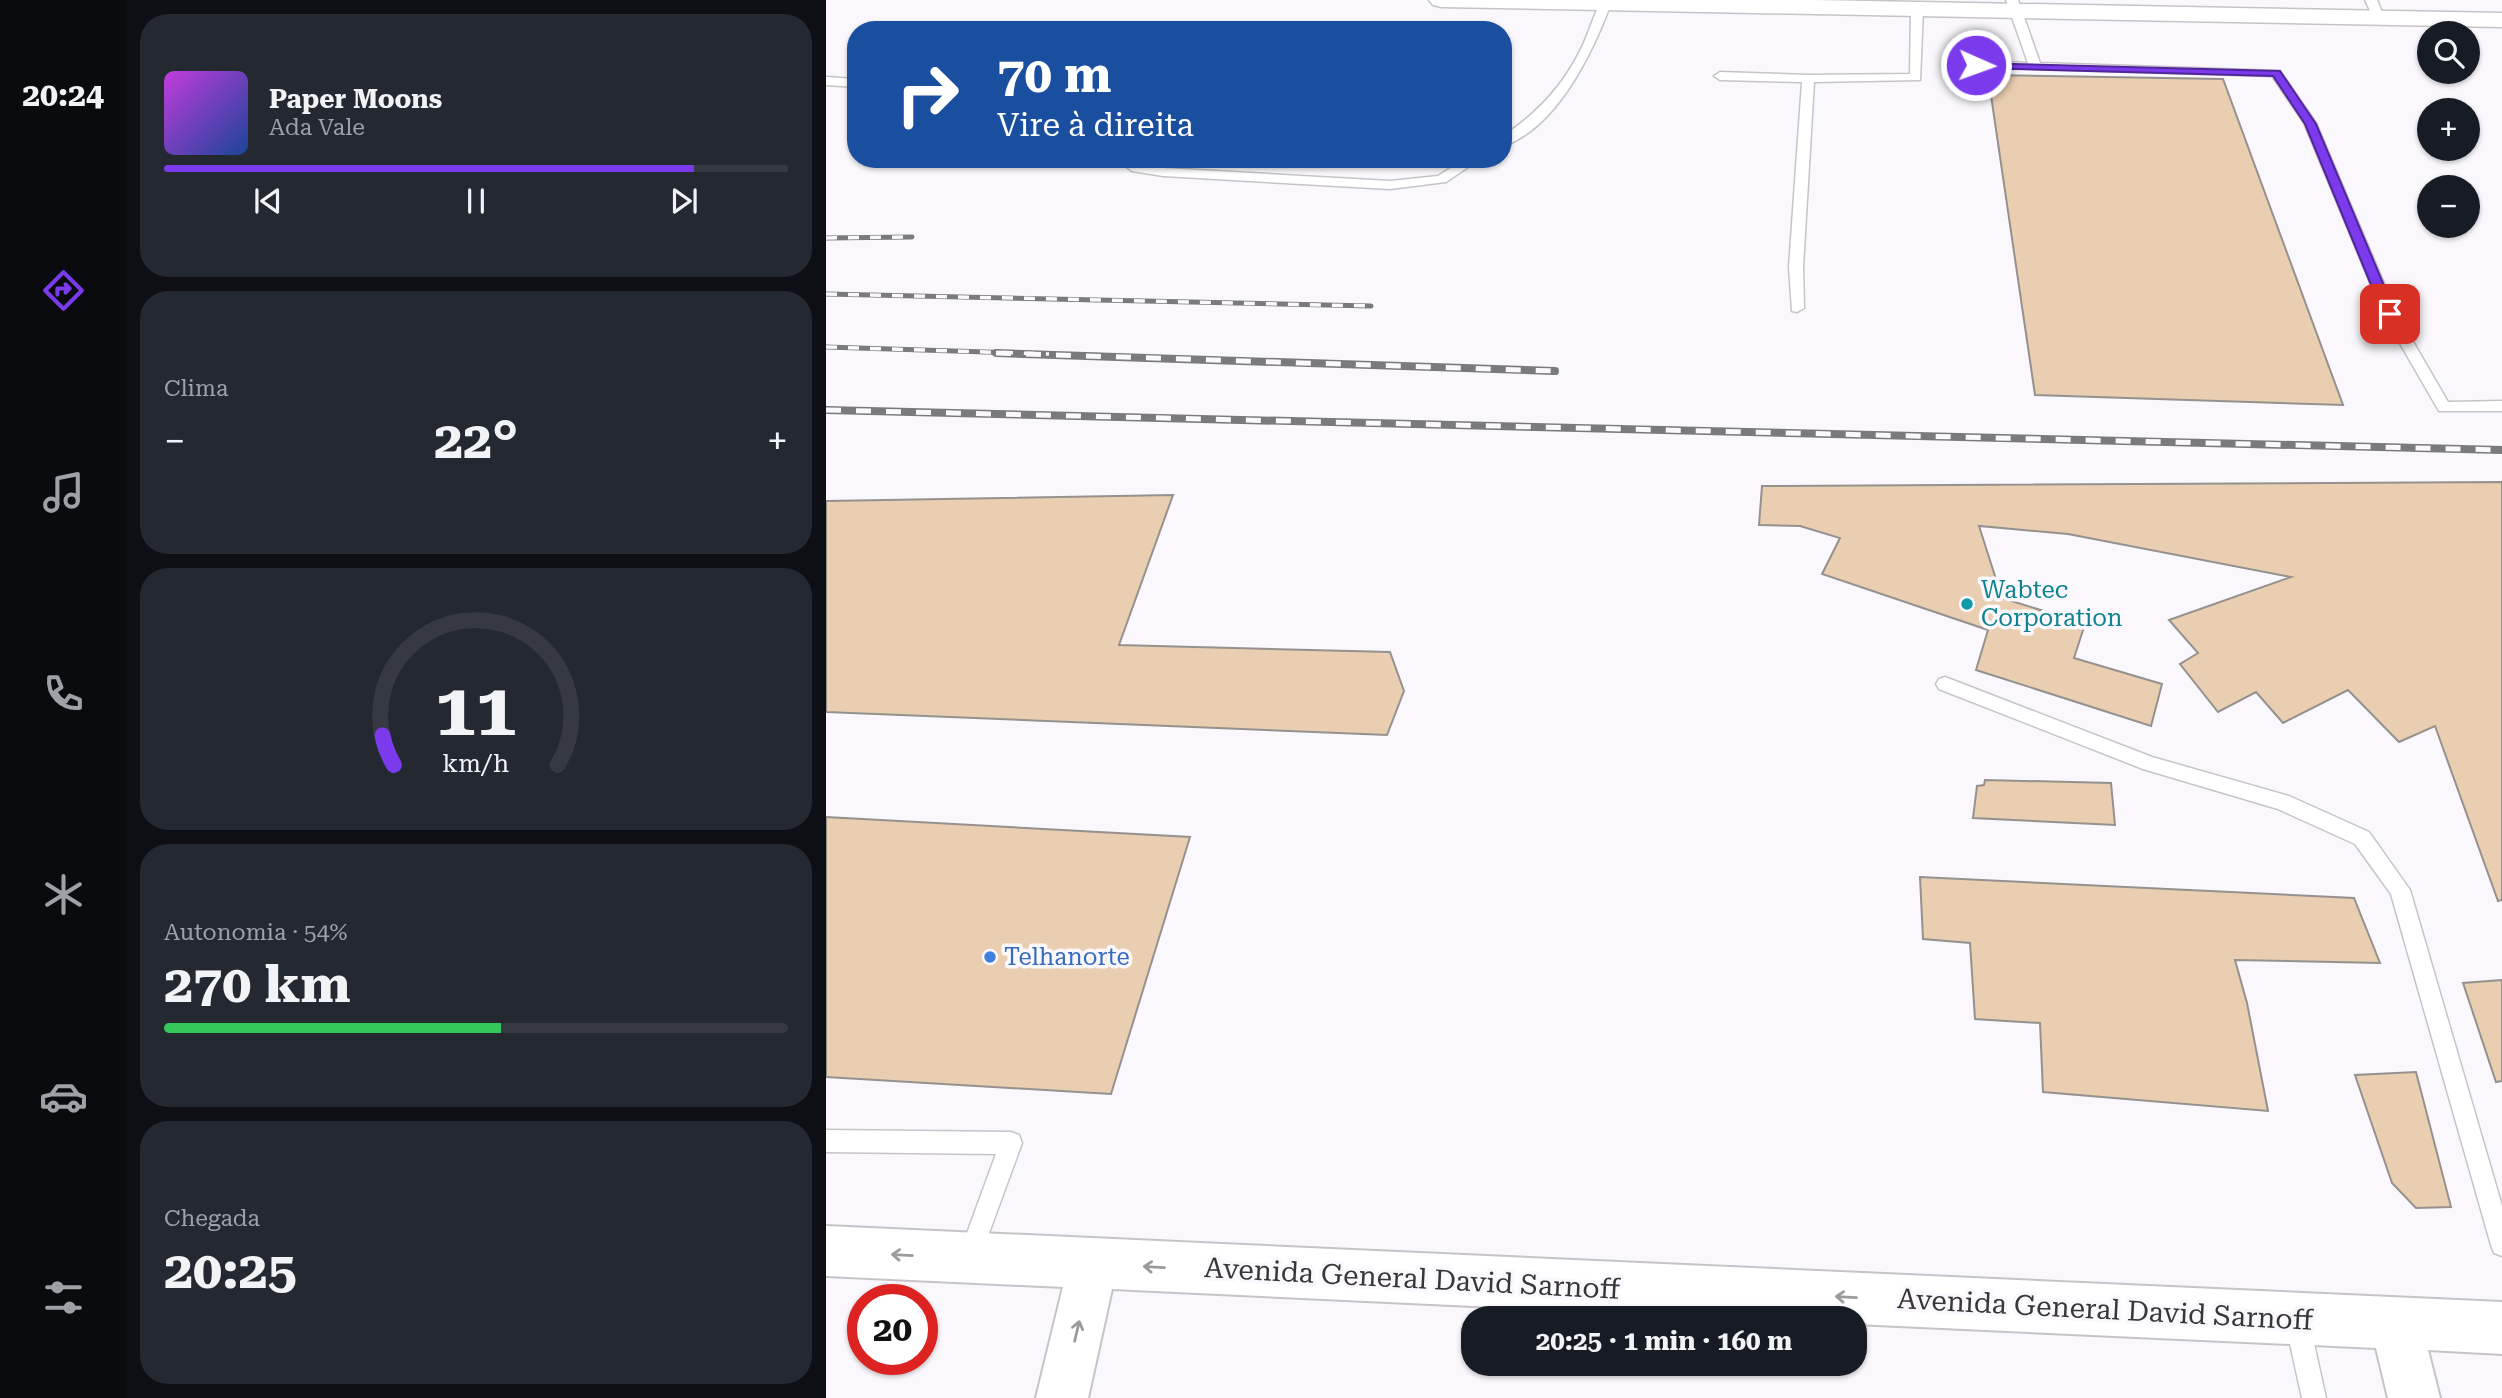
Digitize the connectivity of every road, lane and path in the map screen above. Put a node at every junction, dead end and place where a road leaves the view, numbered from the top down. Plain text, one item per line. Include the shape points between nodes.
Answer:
1 (1441, 0) edge
2 (1605, 3) junction
3 (2013, 5) edge
4 (1917, 9) junction
5 (2375, 9) edge
6 (2502, 20) edge
7 (1976, 65) dead end
8 (2035, 66) junction
9 (1720, 76) dead end
10 (1808, 79) junction
11 (826, 81) edge
12 (847, 82) edge
13 (1512, 137) edge
14 (1136, 168) edge
15 (1459, 168) edge
16 (1797, 308) dead end
17 (2502, 406) edge
18 (1945, 684) dead end
19 (826, 1141) edge
20 (2502, 1244) edge
21 (826, 1251) edge
22 (969, 1258) junction
23 (1093, 1264) junction
24 (2296, 1317) junction
25 (2395, 1321) junction
26 (2502, 1328) edge
27 (1062, 1398) edge
28 (2314, 1398) edge
29 (2414, 1398) edge

1 - 2 street
2 - 4 street
2 - 13 lane via 1575,77 1527,128
3 - 4 street
3 - 5 street
3 - 8 lane
4 - 10 lane via 1916,77
5 - 6 street
7 - 8 lane
8 - 17 lane via 2276,73 2310,124 2390,314 2444,407
9 - 10 lane
10 - 16 lane
11 - 12 lane
14 - 15 lane via 1390,185 1441,179
18 - 20 lane via 2149,764 2282,802 2362,838 2400,890
19 - 22 lane via 1011,1143
22 -> 21 main road, Avenida General David Sarnoff
22 - 23 main road, Avenida General David Sarnoff
24 -> 23 main road, Avenida General David Sarnoff
27 -> 23 main road
24 - 25 main road, Avenida General David Sarnoff
24 - 28 lane
25 - 26 main road, Avenida General David Sarnoff
25 - 29 main road

